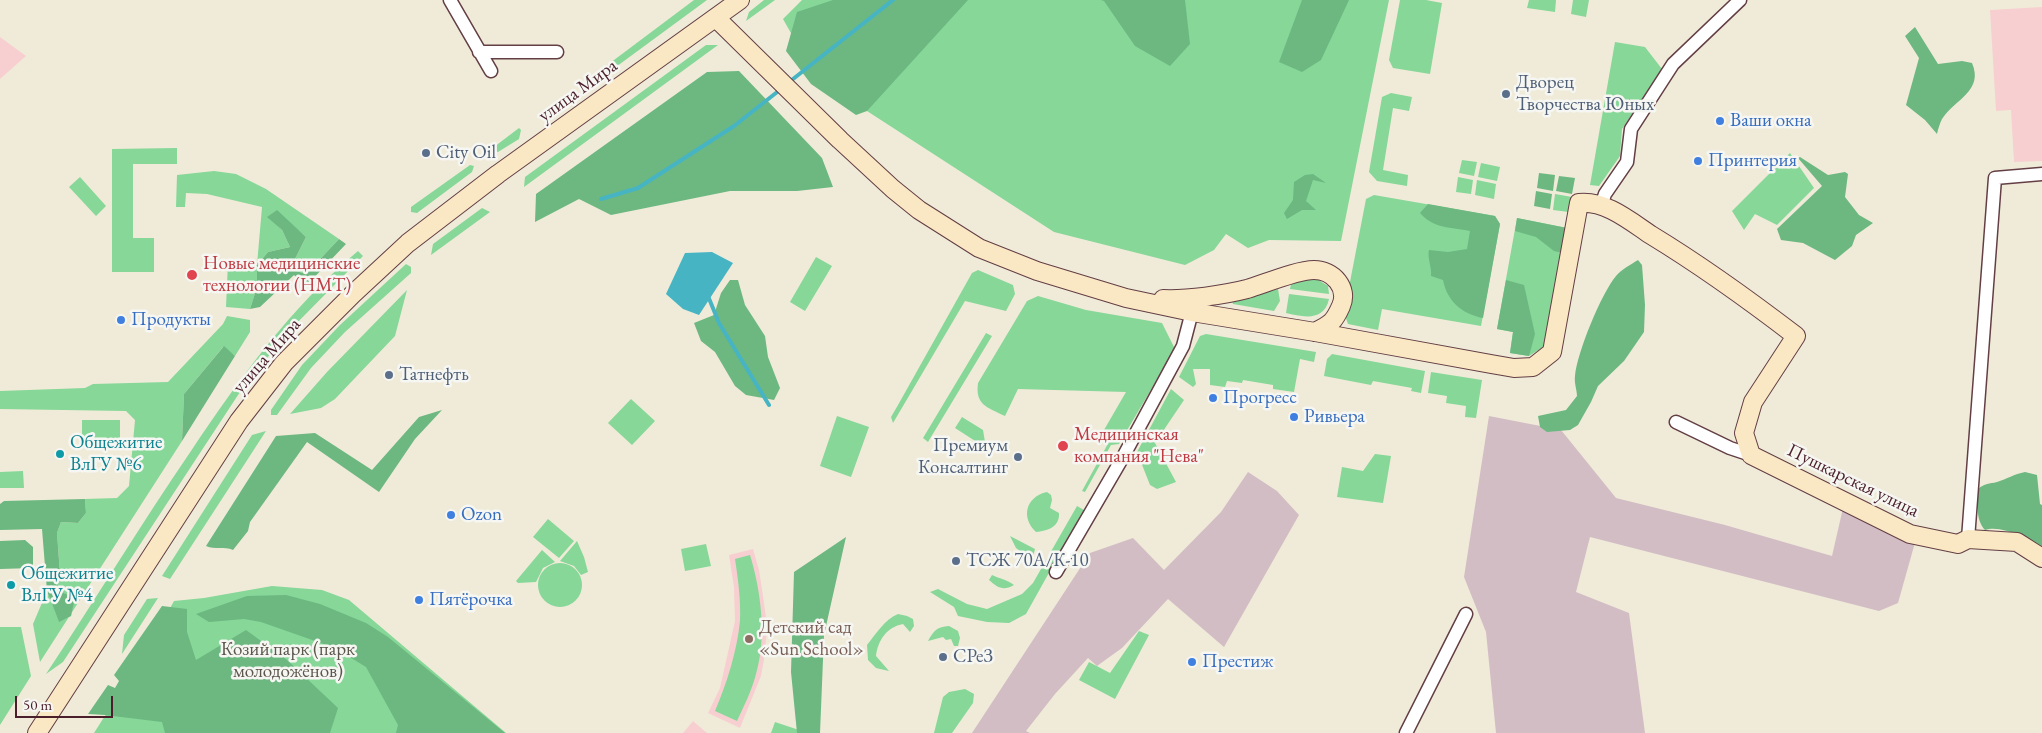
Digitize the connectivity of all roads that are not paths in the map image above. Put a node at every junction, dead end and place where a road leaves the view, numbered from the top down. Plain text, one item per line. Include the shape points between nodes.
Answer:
1 (450, 0) edge
2 (740, 0) edge
3 (1740, 0) edge
4 (716, 18) junction
5 (479, 52) junction
6 (557, 52) dead end
7 (491, 71) dead end
8 (2042, 174) edge
9 (1601, 206) junction
10 (1194, 305) junction
11 (1315, 332) junction
12 (1676, 422) dead end
13 (1751, 455) junction
14 (1968, 538) junction
15 (2042, 558) edge
16 (1056, 572) dead end
17 (1466, 614) dead end
18 (37, 733) edge
19 (1406, 733) edge

1 - 5 street
2 - 4 street, улица Мира
3 - 9 street via 1673,64 1631,128 1627,162 1605,194
4 - 10 street via 893,189 978,248 1037,271 1126,298
4 - 18 street, улица Мира via 498,174 408,243 284,363 239,421
5 - 6 street
5 - 7 street
8 - 14 street via 1995,178
9 - 11 street via 1579,202 1552,352 1533,367 1514,368
9 - 13 street via 1715,275 1796,336 1753,402 1744,433
10 - 11 street
10 - 11 street via 1314,270 1329,273 1340,283 1343,301 1334,322
10 - 16 street via 1184,346
12 - 13 street
13 - 14 street, Пушкарская улица via 1910,534 1958,544
14 - 15 street, Пушкарская улица via 2017,542
17 - 19 street

